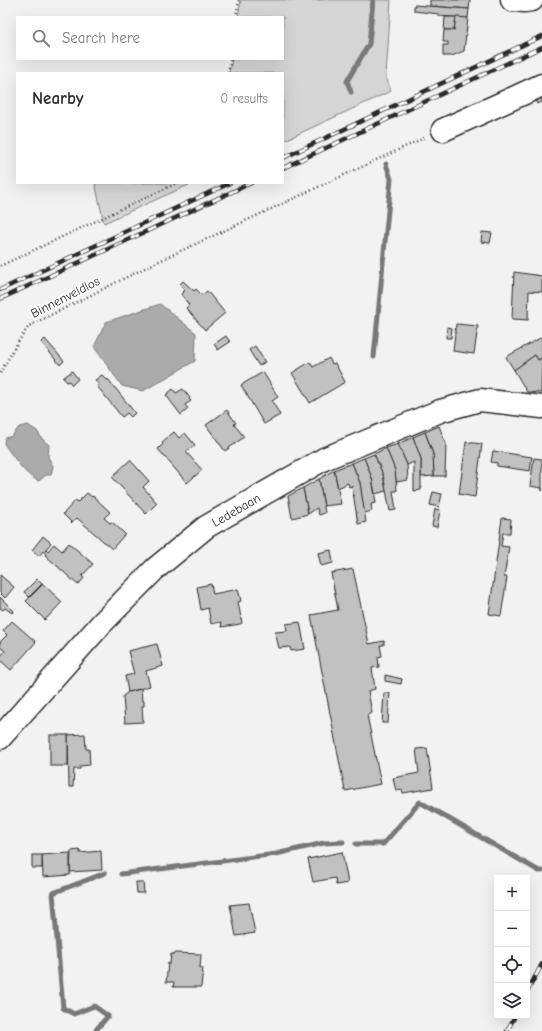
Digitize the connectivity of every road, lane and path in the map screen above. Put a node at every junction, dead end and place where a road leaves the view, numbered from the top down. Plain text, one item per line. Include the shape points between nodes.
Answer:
1 (239, 0) edge
2 (512, 0) edge
3 (532, 0) edge
4 (236, 16) edge
5 (231, 60) edge
6 (228, 72) edge
7 (542, 86) edge
8 (443, 130) joint
9 (175, 184) edge
10 (0, 266) edge
11 (0, 373) edge
12 (542, 407) edge
13 (0, 738) edge

1 - 4 path
2 - 3 street
5 - 6 path
7 - 8 street
8 - 11 path, Binnenveldlos via 158,261 29,326
9 - 10 path
12 - 13 street, Ledebaan via 480,400 440,411 324,459 206,527 150,574 102,623

